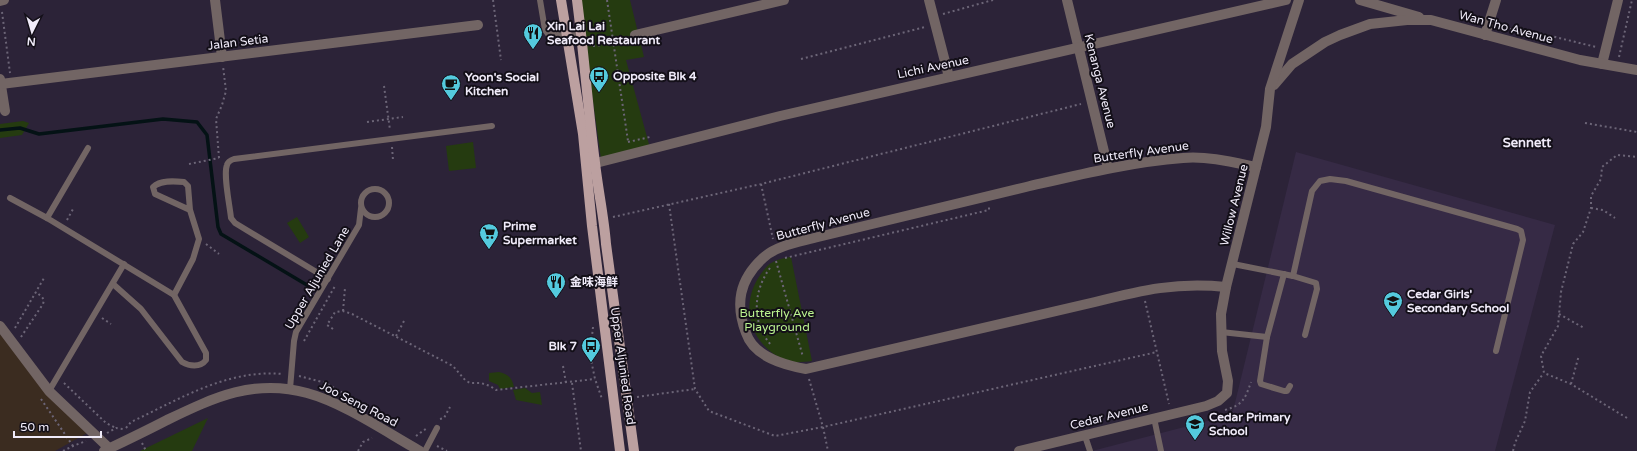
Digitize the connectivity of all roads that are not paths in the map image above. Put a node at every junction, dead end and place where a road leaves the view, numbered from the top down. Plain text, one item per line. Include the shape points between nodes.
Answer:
1 (4, 0) edge
2 (215, 0) edge
3 (540, 0) edge
4 (561, 0) edge
5 (577, 0) edge
6 (784, 0) edge
7 (929, 0) edge
8 (1067, 0) edge
9 (1286, 0) edge
10 (1299, 0) edge
11 (1360, 0) edge
12 (1363, 0) edge
13 (1496, 0) edge
14 (1618, 0) edge
15 (0, 1) edge
16 (1431, 20) junction
17 (478, 25) dead end
18 (581, 34) junction
19 (635, 35) road end
20 (1485, 35) junction
21 (566, 36) junction
22 (1078, 48) junction
23 (222, 57) junction
24 (1602, 64) junction
25 (1637, 70) edge
26 (949, 77) junction
27 (4, 82) edge
28 (1270, 90) junction
29 (5, 111) dead end
30 (492, 126) dead end
31 (88, 148) dead end
32 (591, 164) junction
33 (1256, 167) junction
34 (1108, 168) junction
35 (10, 198) dead end
36 (361, 208) junction
37 (190, 210) junction
38 (47, 218) junction
39 (372, 218) junction
40 (359, 225) junction
41 (124, 264) junction
42 (1233, 264) junction
43 (1284, 274) junction
44 (1293, 276) junction
45 (328, 279) junction
46 (113, 284) junction
47 (1226, 287) junction
48 (174, 294) junction
49 (0, 326) edge
50 (1221, 332) junction
51 (1305, 335) dead end
52 (1267, 337) junction
53 (1496, 351) dead end
54 (1290, 386) dead end
55 (290, 389) junction
56 (49, 391) junction
57 (1206, 406) joint
58 (1154, 418) junction
59 (437, 428) dead end
60 (1085, 436) junction
61 (107, 450) edge
62 (420, 451) edge
63 (424, 451) edge
64 (620, 451) edge
65 (634, 451) edge
66 (1019, 451) edge
67 (1090, 451) edge
68 (1161, 451) edge

1 - 15 street
2 - 23 street
3 - 21 lane via 545,30 548,34
4 - 21 main road, Upper Aljunied Road
5 - 18 main road, Upper Aljunied Road
6 - 19 street
7 - 26 street
8 - 22 street, Kenanga Avenue
9 - 22 street, Lichi Avenue
10 - 28 street, Willow Avenue
11 - 12 street
12 - 16 street
13 - 20 street
14 - 24 street
16 - 20 street, Wan Tho Avenue
16 - 28 street, Wan Tho Avenue via 1370,24 1340,35 1292,64
17 - 23 street, Jalan Setia
18 - 21 lane
18 - 32 main road, Upper Aljunied Road
20 - 24 street, Wan Tho Avenue
21 - 32 main road, Upper Aljunied Road
22 - 26 street, Lichi Avenue
22 - 34 street, Kenanga Avenue
23 - 27 street, Jalan Setia
24 - 25 street, Wan Tho Avenue
26 - 32 street, Lichi Avenue via 780,116
27 - 29 street
28 - 33 street, Willow Avenue via 1266,127
30 - 45 lane via 234,159 229,162 226,173 231,218 235,223
31 - 38 lane
32 - 64 main road, Upper Aljunied Road via 592,226
32 - 65 main road, Upper Aljunied Road via 604,218
33 - 34 street, Butterfly Avenue via 1193,158
33 - 42 street, Willow Avenue
34 - 47 street, Butterfly Avenue via 851,229 774,254 753,268 746,279 740,302 746,334 751,344 765,356 792,367 806,369 1142,290 1196,285
35 - 38 lane
36 - 39 lane
36 - 39 lane via 360,201 368,191 381,190 386,194 389,200 387,212
36 - 40 lane
37 - 37 lane via 188,186 184,182 158,183 153,187 156,194
37 - 48 lane via 199,239 193,259
38 - 41 lane
39 - 40 lane
40 - 45 lane, Upper Aljunied Lane
41 - 46 lane
41 - 48 lane
42 - 43 lane
42 - 47 street, Willow Avenue
43 - 44 lane
43 - 52 lane
44 - 51 lane via 1314,281 1317,285
44 - 53 lane via 1312,191 1320,181 1346,181 1517,229 1521,231 1523,240
45 - 55 lane, Upper Aljunied Lane via 296,332
46 - 48 lane via 141,309 182,362 200,365 206,360 206,352
46 - 56 lane
47 - 50 street, Willow Avenue
49 - 56 street
50 - 52 lane
50 - 57 street, Willow Avenue via 1228,381 1227,393 1218,401
52 - 54 lane via 1261,384 1284,391
55 - 61 street, Joo Seng Road via 252,388 227,394
55 - 62 street, Joo Seng Road via 306,392 336,404
56 - 61 street via 99,437
57 - 58 street, Cedar Avenue
58 - 60 street, Cedar Avenue
58 - 68 lane
59 - 63 lane
60 - 66 street, Cedar Avenue
60 - 67 lane

